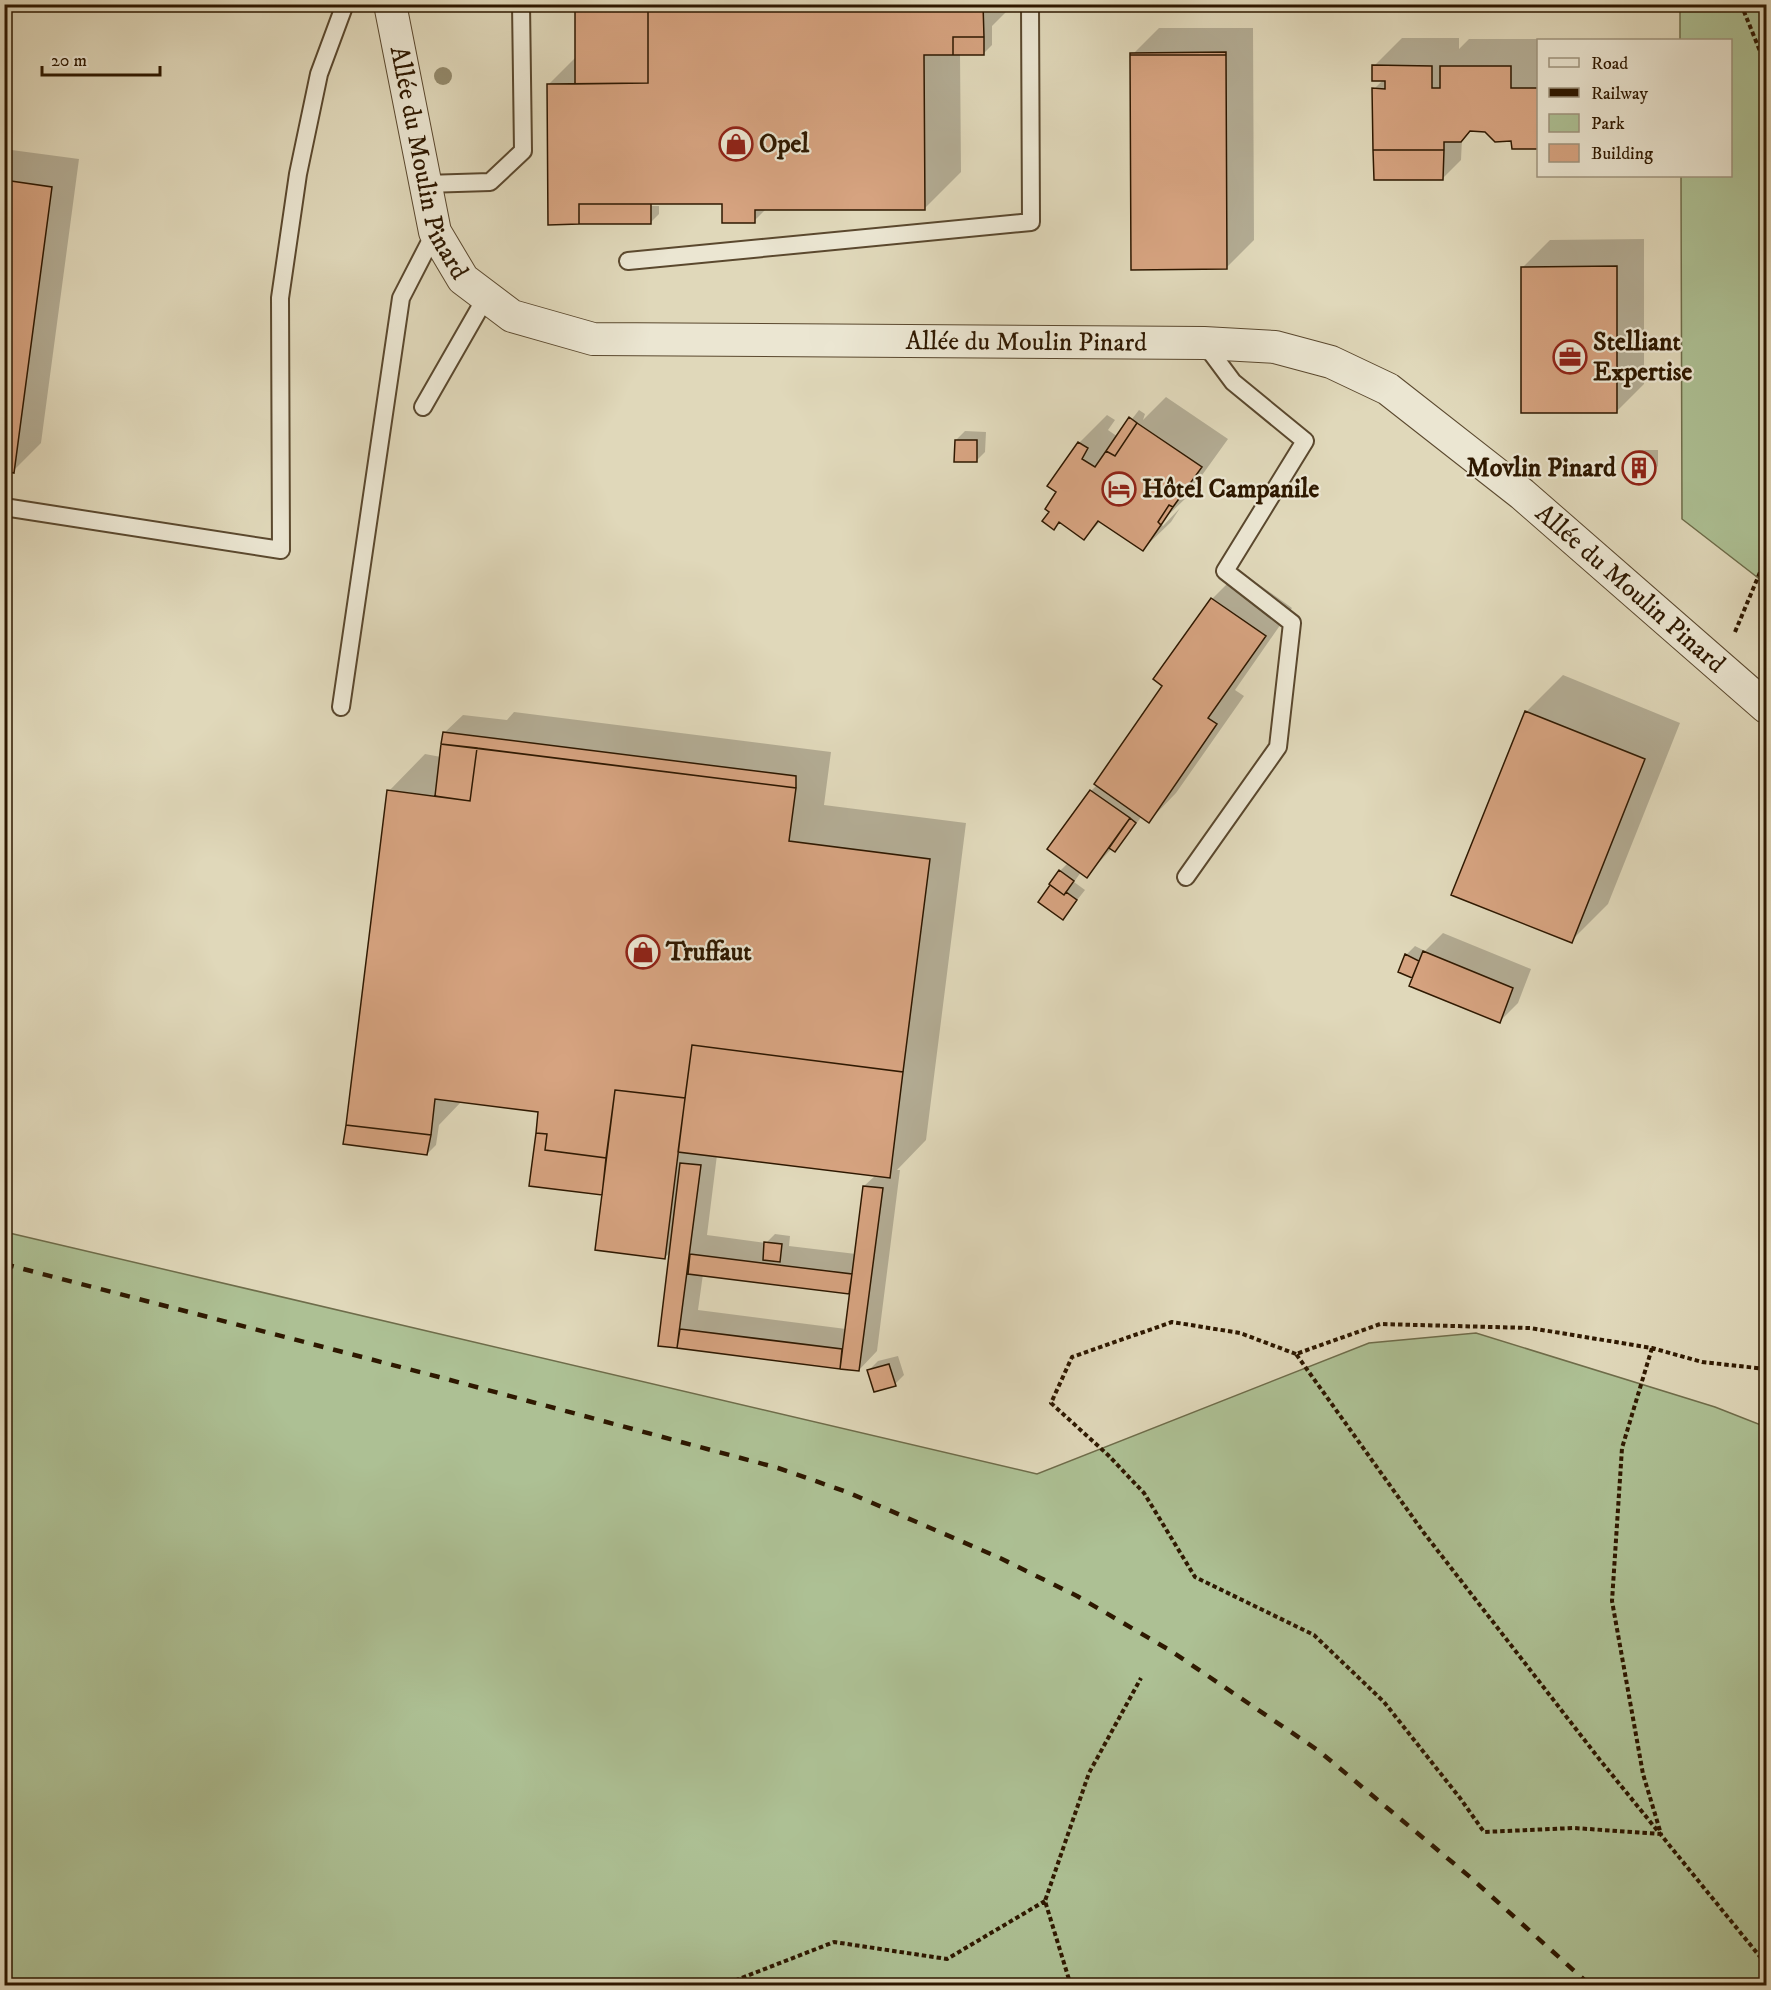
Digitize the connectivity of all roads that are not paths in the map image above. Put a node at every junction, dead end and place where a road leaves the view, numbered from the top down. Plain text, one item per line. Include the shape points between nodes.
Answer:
1 (345, 4) edge
2 (390, 4) edge
3 (521, 4) edge
4 (1030, 4) edge
5 (425, 184) junction
6 (435, 232) junction
7 (628, 261) dead end
8 (486, 297) junction
9 (1204, 343) junction
10 (423, 407) dead end
11 (4, 507) edge
12 (341, 707) dead end
13 (1767, 707) edge
14 (1186, 878) dead end

1 - 11 lane via 319,74 298,174 280,298 281,550
2 - 5 street, Allée du Moulin Pinard
3 - 5 lane via 523,152 490,182
4 - 7 lane via 1031,222
5 - 6 street, Allée du Moulin Pinard
6 - 8 street, Allée du Moulin Pinard via 463,279
6 - 12 lane via 401,298
8 - 9 street, Allée du Moulin Pinard via 512,316 593,339
8 - 10 lane
9 - 13 street, Allée du Moulin Pinard via 1275,347 1331,362 1388,389 1522,494
9 - 14 lane via 1233,382 1305,441 1225,572 1292,622 1278,747

